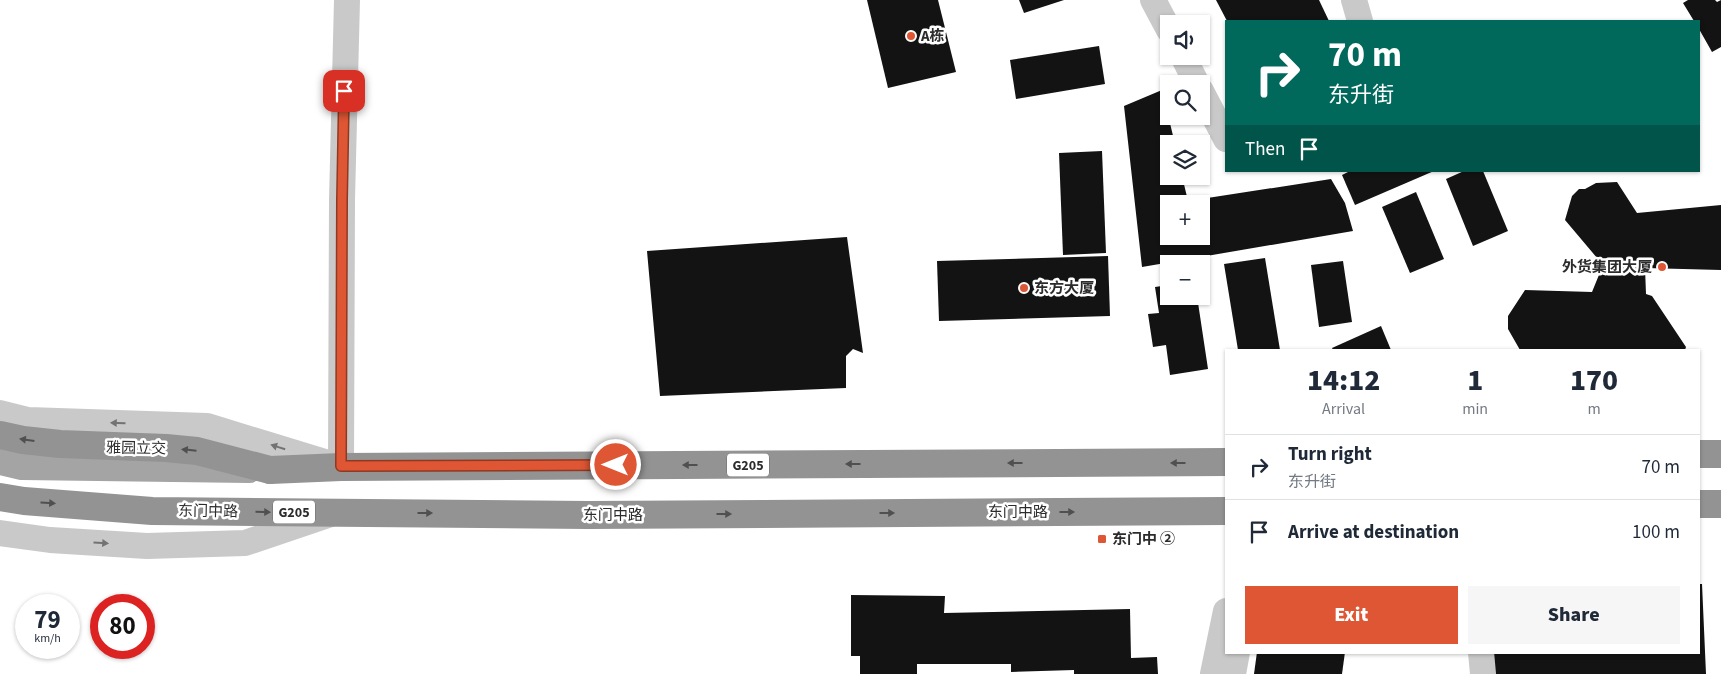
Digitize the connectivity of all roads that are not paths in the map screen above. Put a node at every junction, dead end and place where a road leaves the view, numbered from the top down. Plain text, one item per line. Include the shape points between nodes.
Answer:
1 (347, 0) edge
2 (1153, 0) edge
3 (1354, 0) edge
4 (1161, 15) edge
5 (1360, 20) edge
6 (1210, 108) edge
7 (1225, 137) edge
8 (0, 413) edge
9 (0, 435) edge
10 (1700, 454) edge
11 (1721, 454) edge
12 (0, 461) edge
13 (1225, 462) edge
14 (341, 466) junction
15 (270, 470) junction
16 (0, 497) edge
17 (1700, 504) edge
18 (1721, 504) edge
19 (1225, 511) edge
20 (336, 513) junction
21 (0, 533) edge
22 (1225, 616) edge
23 (1237, 654) edge
24 (1482, 654) edge
25 (1214, 674) edge
26 (1233, 674) edge
27 (1483, 674) edge

1 - 14 street
2 - 4 street
3 - 5 street
6 - 7 street
14 -> 8 street via 207,426 28,420
15 -> 9 highway, 雅园立交 / G205, bridge via 197,451 60,444
10 - 11 highway
12 - 15 main road via 22,466
13 -> 14 highway, G205
14 - 15 highway, G205
16 -> 20 highway, 东门中路 / G205 via 152,511
17 - 18 highway
20 -> 19 highway, 东门中路 / G205 via 588,515
21 -> 20 street via 50,540 147,546 245,544
22 - 25 street
23 - 26 street
24 - 27 street

